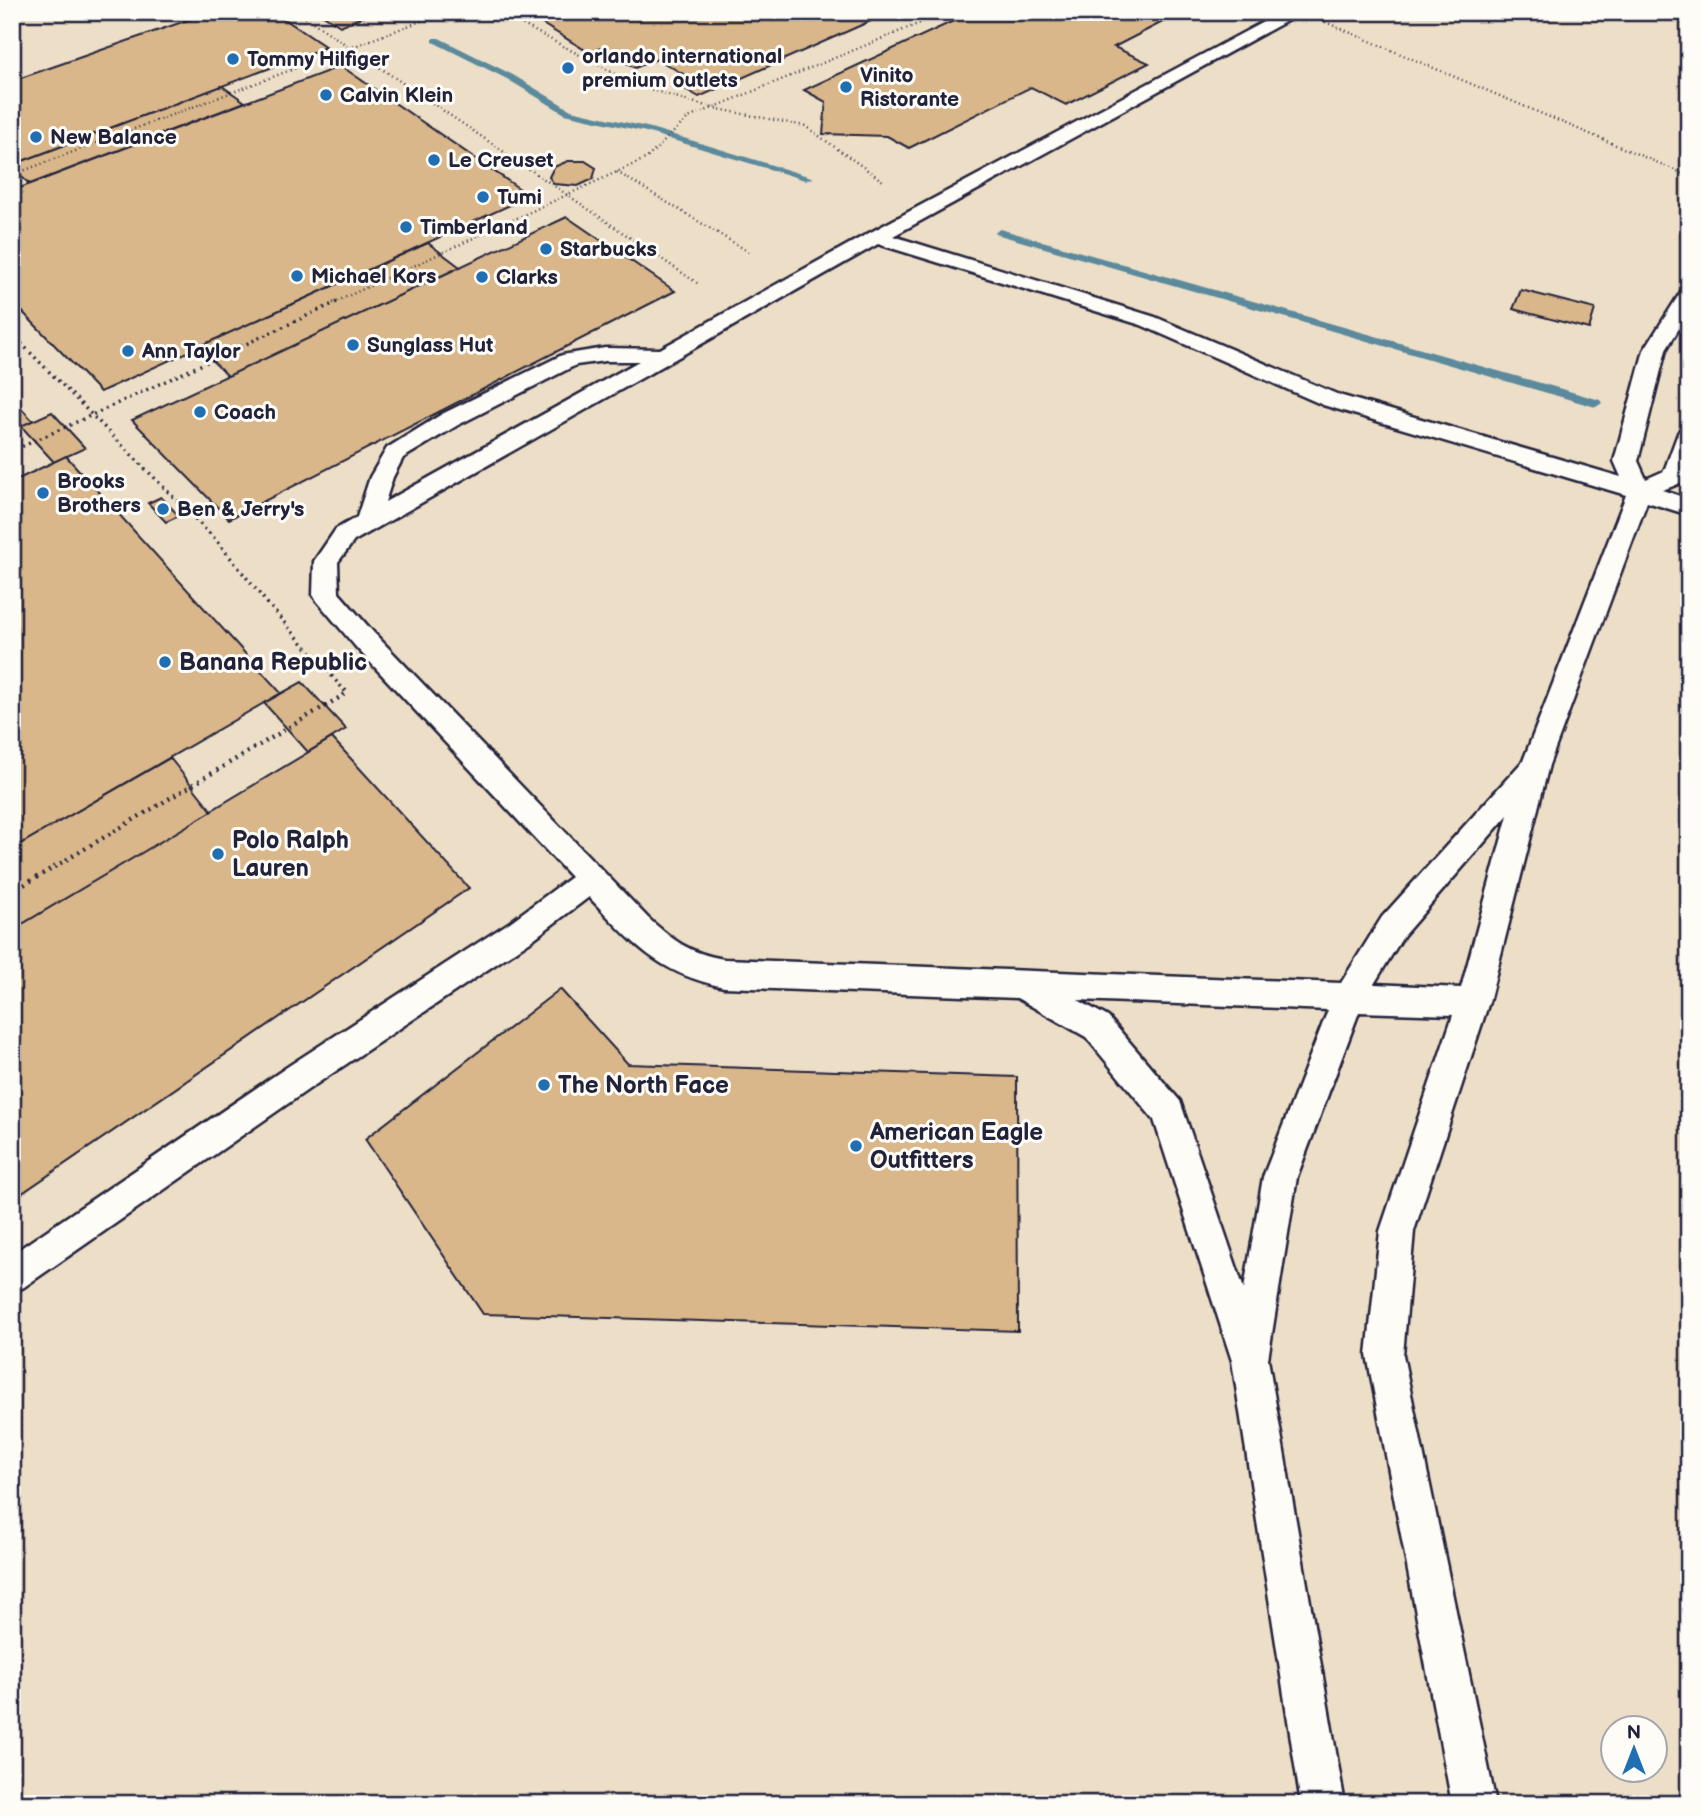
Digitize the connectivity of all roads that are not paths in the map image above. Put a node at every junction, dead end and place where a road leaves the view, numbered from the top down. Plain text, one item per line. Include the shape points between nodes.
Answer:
1 (1295, 12) edge
2 (876, 237) junction
3 (1689, 294) edge
4 (665, 356) junction
5 (1689, 433) edge
6 (1639, 491) junction
7 (1689, 507) edge
8 (368, 522) junction
9 (1535, 765) junction
10 (592, 878) junction
11 (1022, 986) junction
12 (1348, 999) junction
13 (1472, 1002) junction
14 (12, 1275) edge
15 (1250, 1361) junction
16 (1324, 1804) edge
17 (1474, 1804) edge

1 - 2 lane
2 - 4 lane
2 - 6 lane via 1148,321 1331,400
3 - 6 lane via 1656,350 1626,461
4 - 8 lane
4 - 8 lane via 615,352 566,361 428,431 395,452 380,480
5 - 6 lane via 1674,476
6 - 7 lane
6 - 9 lane
8 - 10 lane via 345,535 326,561 326,595
9 - 12 lane via 1393,926
9 - 13 lane
10 - 11 lane via 637,927 691,967 724,973
10 - 14 lane via 521,932 298,1078
11 - 12 lane
11 - 15 lane via 1097,1027 1168,1112
12 - 13 lane
12 - 15 lane via 1280,1177
13 - 17 lane via 1396,1231 1385,1355
15 - 16 lane

